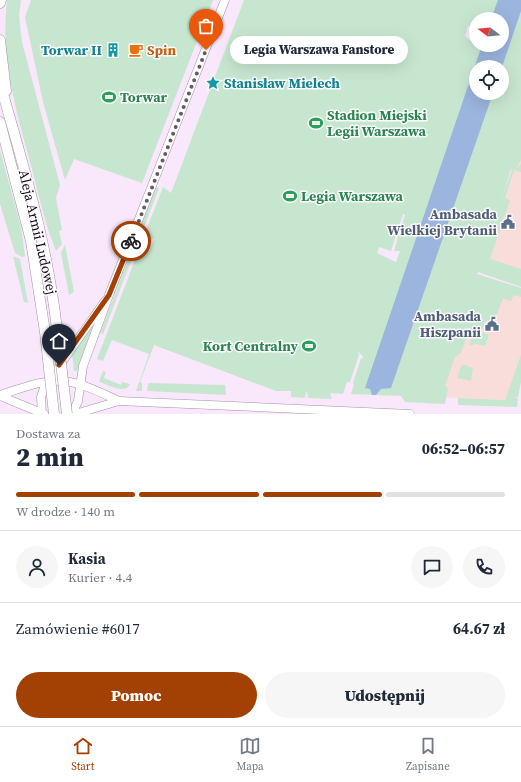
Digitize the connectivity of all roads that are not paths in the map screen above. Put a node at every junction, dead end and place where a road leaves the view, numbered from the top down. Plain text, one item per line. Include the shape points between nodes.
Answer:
1 (1, 0) edge
2 (225, 0) edge
3 (0, 3) edge
4 (0, 40) edge
5 (0, 83) edge
6 (0, 122) edge
7 (11, 122) junction
8 (109, 295) junction
9 (47, 382) junction
10 (80, 385) junction
11 (0, 396) edge
12 (119, 401) junction
13 (43, 414) edge
14 (54, 414) edge
15 (67, 414) edge
16 (73, 414) edge
17 (410, 414) edge

1 - 3 main road
2 - 8 street
4 - 7 main road
5 - 7 main road
6 - 14 main road, Aleja Armii Ludowej, bridge via 31,241
7 - 15 main road, Aleja Armii Ludowej, bridge via 52,285
8 - 9 street
8 - 10 street via 83,366
9 - 10 street via 64,381
9 - 11 street
9 - 13 street via 41,397
10 - 12 street
10 - 16 street
11 - 13 street
12 - 16 street
12 - 17 street

